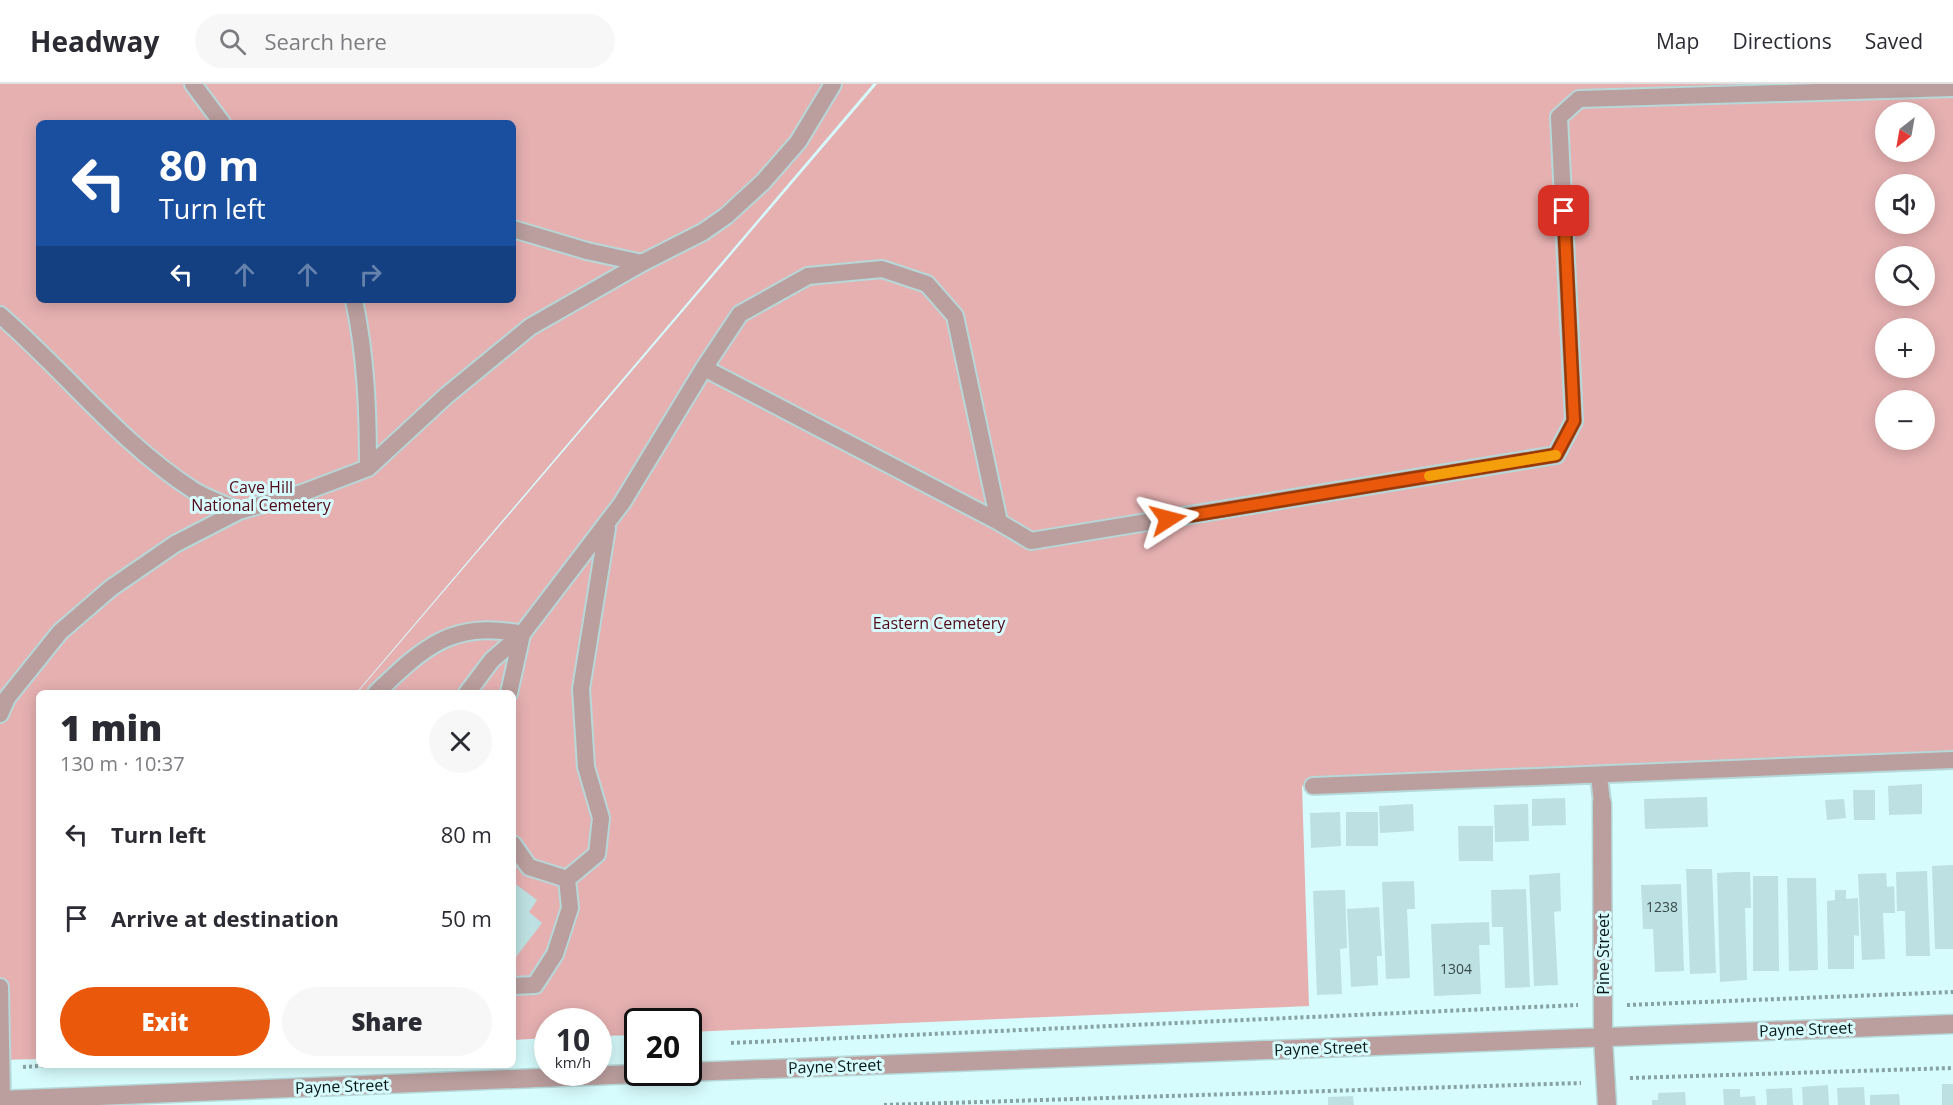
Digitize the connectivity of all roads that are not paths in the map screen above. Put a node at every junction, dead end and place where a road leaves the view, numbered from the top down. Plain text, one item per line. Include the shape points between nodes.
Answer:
1 (193, 84) edge
2 (826, 84) edge
3 (833, 84) edge
4 (1953, 88) edge
5 (820, 108) junction
6 (220, 120) edge
7 (516, 230) edge
8 (642, 263) junction
9 (355, 303) edge
10 (0, 315) edge
11 (704, 368) junction
12 (368, 468) junction
13 (239, 511) junction
14 (999, 522) junction
15 (607, 524) junction
16 (522, 634) junction
17 (379, 690) edge
18 (469, 690) edge
19 (510, 690) edge
20 (0, 714) edge
21 (1953, 760) edge
22 (1599, 775) junction
23 (1312, 786) dead end
24 (1602, 803) joint
25 (516, 848) edge
26 (567, 879) junction
27 (516, 986) edge
28 (0, 987) edge
29 (1953, 1024) edge
30 (1603, 1038) junction
31 (702, 1071) edge
32 (624, 1074) edge
33 (1, 1100) edge
34 (1607, 1105) edge

1 - 6 lane
2 - 5 lane
3 - 5 lane
4 - 14 lane via 1579,99 1559,117 1574,421 1556,455 1031,541
5 - 8 lane via 791,150 726,216
7 - 8 lane
8 - 12 lane via 530,327 446,396
9 - 12 lane via 368,409
10 - 13 lane via 148,457 195,491
11 - 14 lane
11 - 14 lane via 740,314 808,276 882,269 927,284 955,316
11 - 15 lane
12 - 13 lane
13 - 20 lane via 175,544 102,595 60,632 7,698
15 - 16 lane
15 - 26 lane via 580,689 586,767 601,818 597,854
16 - 17 lane via 493,628 456,633 413,658
16 - 18 lane via 492,660
16 - 19 lane
21 - 22 lane
22 - 23 lane
22 - 24 lane
24 - 30 street, Pine Street
25 - 26 lane via 529,867
26 - 27 lane via 570,908 555,954 535,985
28 - 33 lane
29 - 30 street, Payne Street
30 - 31 street, Payne Street
30 - 34 street, Pine Street
32 - 33 street, Payne Street

